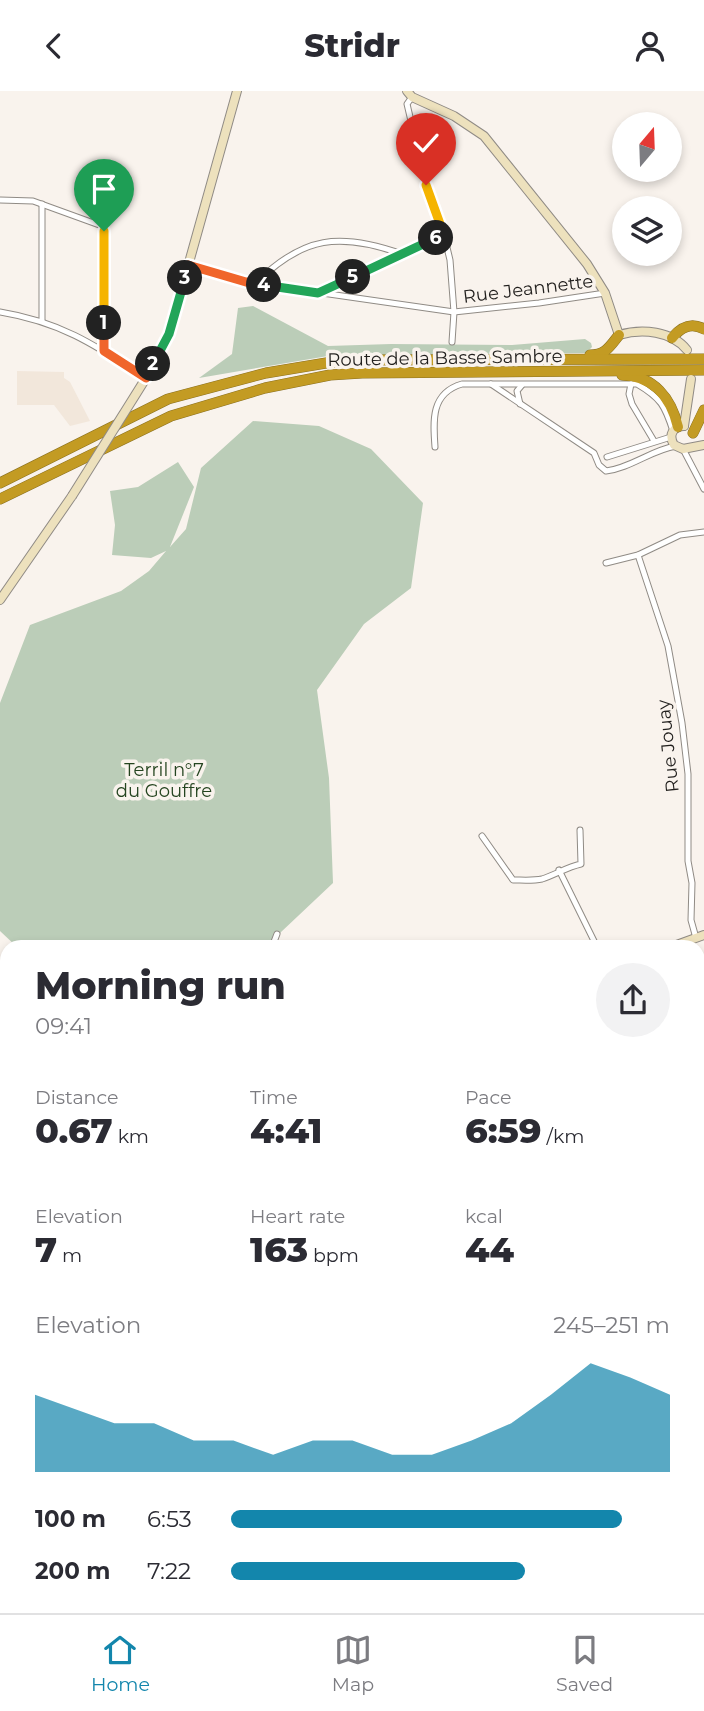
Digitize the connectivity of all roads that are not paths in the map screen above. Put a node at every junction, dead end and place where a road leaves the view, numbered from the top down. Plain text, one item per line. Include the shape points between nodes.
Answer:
1 (237, 91) edge
2 (409, 94) edge
3 (0, 200) edge
4 (42, 204) junction
5 (444, 235) junction
6 (402, 254) junction
7 (188, 265) junction
8 (256, 283) junction
9 (318, 293) junction
10 (605, 293) junction
11 (0, 312) edge
12 (454, 312) junction
13 (41, 321) junction
14 (704, 329) edge
15 (619, 335) junction
16 (673, 338) junction
17 (452, 342) dead end
18 (687, 350) dead end
19 (104, 351) junction
20 (704, 359) edge
21 (534, 360) junction
22 (704, 370) edge
23 (566, 371) junction
24 (146, 378) junction
25 (691, 379) dead end
26 (491, 384) junction
27 (524, 384) junction
28 (631, 384) junction
29 (520, 404) junction
30 (704, 410) edge
31 (685, 432) junction
32 (654, 441) junction
33 (704, 445) edge
34 (435, 447) dead end
35 (683, 447) junction
36 (607, 457) dead end
37 (0, 483) edge
38 (704, 489) edge
39 (0, 499) edge
40 (704, 532) edge
41 (638, 555) junction
42 (607, 563) dead end
43 (0, 600) edge
44 (580, 830) dead end
45 (482, 836) dead end
46 (559, 870) junction
47 (278, 934) dead end
48 (700, 937) edge
49 (275, 940) edge
50 (594, 940) edge

1 - 7 street
2 - 5 street via 407,104 426,185
2 - 10 street via 484,136
3 - 4 street
4 - 13 street
4 - 19 street via 102,226
5 - 6 street
5 - 12 street
6 - 8 street via 351,241 317,244 281,260
6 - 9 street
7 - 8 street, Rue Jeannette
7 - 24 street via 169,334
8 - 9 street, Rue Jeannette
9 - 12 street, Rue Jeannette
10 - 12 street, Rue Jeannette
10 - 15 street
11 - 13 street
12 - 17 street
13 - 19 street via 66,329
14 - 16 highway via 690,325
15 - 16 street via 654,333
15 - 21 highway via 598,355
16 - 18 street
19 - 24 street
20 - 21 highway, Route de la Basse Sambre
21 - 37 highway, Route de la Basse Sambre via 332,362 266,373 168,399
22 - 23 highway, Route de la Basse Sambre
23 - 31 highway via 646,380 668,399
23 - 39 highway, Route de la Basse Sambre via 362,373 265,389 171,416
24 - 43 street, bridge
25 - 31 street
26 - 27 street
26 - 29 street
26 - 34 street via 449,388 437,404
27 - 28 street
27 - 29 street via 517,391
28 - 31 street via 650,391
28 - 32 street via 632,404
29 - 35 street via 594,453 606,471
30 - 31 highway
31 - 32 street
31 - 35 street
31 - 35 street
32 - 36 street
33 - 35 street
35 - 38 street
40 - 41 street via 680,535
41 - 42 street
41 - 48 street, Rue Jouay via 668,646 682,723 688,774 691,920
44 - 46 street via 581,864
45 - 46 street via 513,880 542,879
46 - 50 street
47 - 49 street

